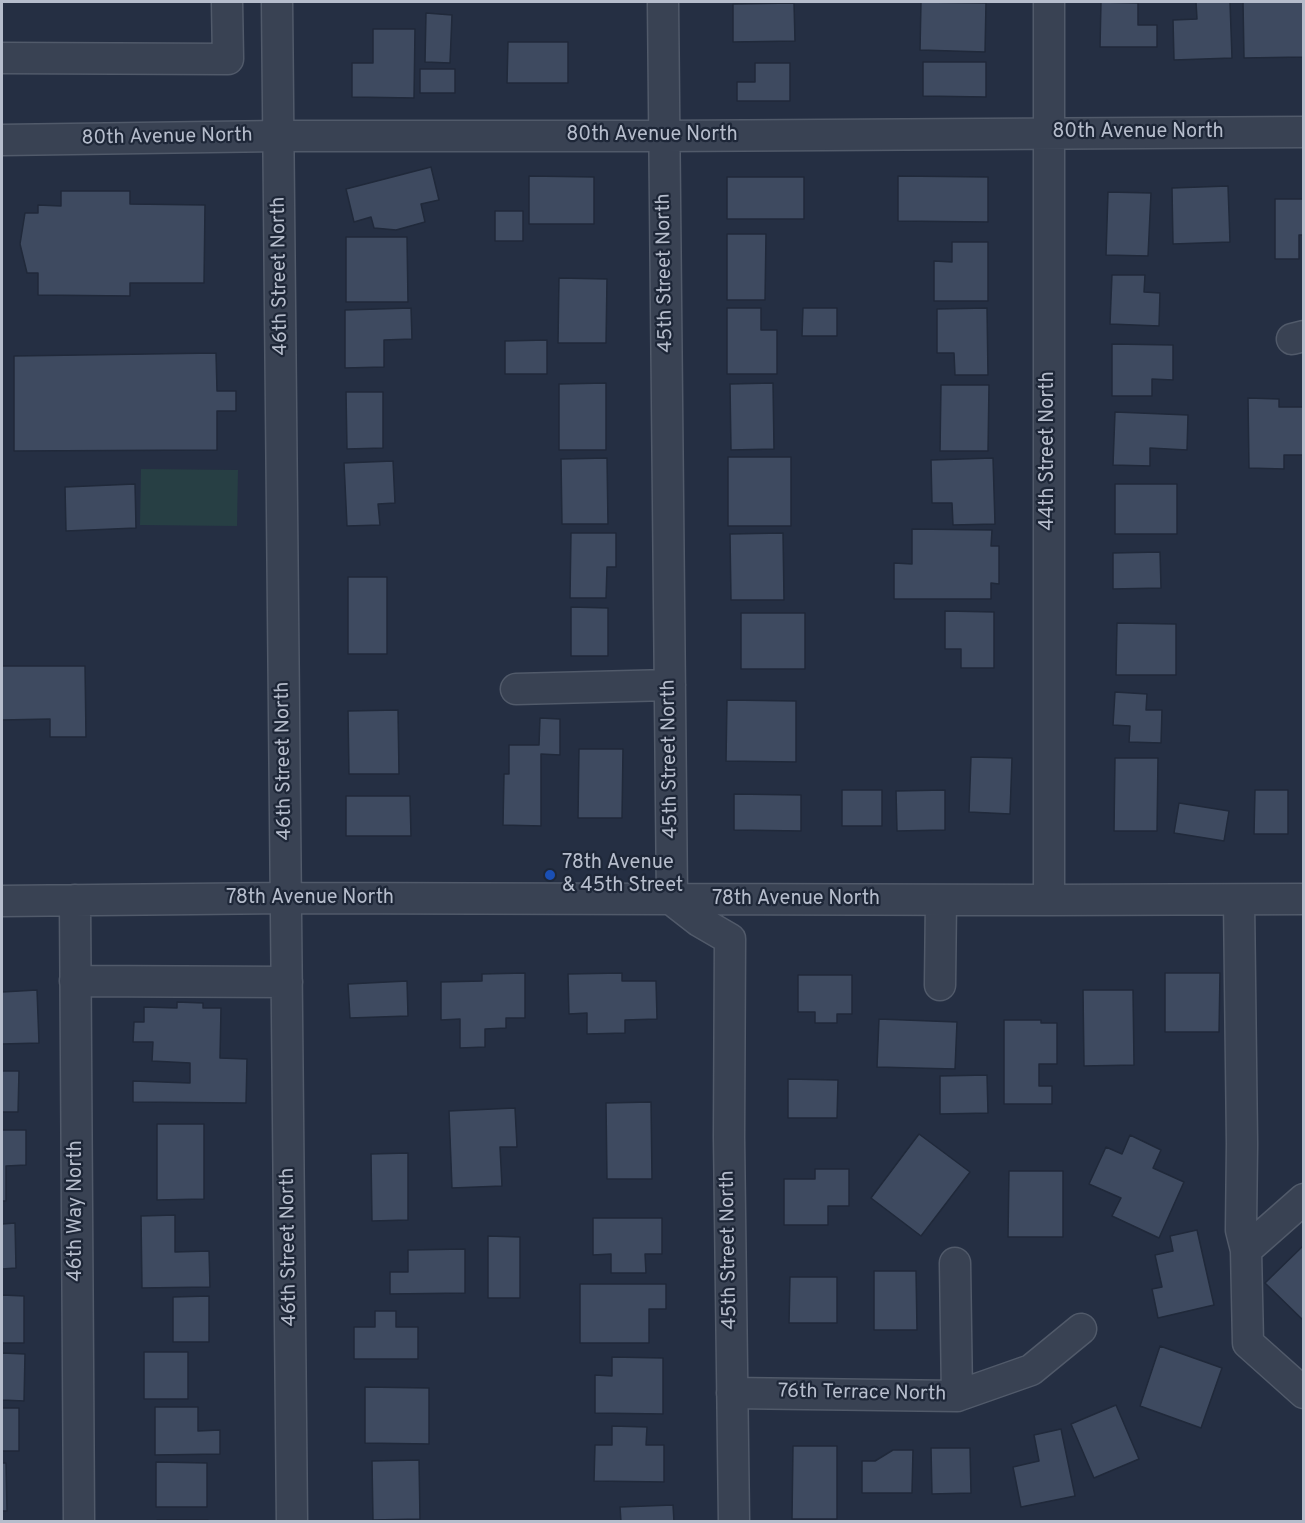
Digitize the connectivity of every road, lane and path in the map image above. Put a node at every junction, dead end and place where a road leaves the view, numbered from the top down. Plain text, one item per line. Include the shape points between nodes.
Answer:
1 (227, 2) edge
2 (277, 2) edge
3 (663, 2) edge
4 (1049, 2) edge
5 (2, 58) edge
6 (278, 58) junction
7 (228, 59) junction
8 (1304, 132) edge
9 (1050, 134) junction
10 (279, 136) junction
11 (665, 136) junction
12 (2, 140) edge
13 (670, 685) junction
14 (516, 689) dead end
15 (287, 898) junction
16 (1304, 899) edge
17 (75, 900) junction
18 (672, 900) junction
19 (941, 900) junction
20 (1049, 900) junction
21 (1239, 900) junction
22 (2, 901) edge
23 (75, 981) junction
24 (287, 982) junction
25 (940, 985) dead end
26 (1304, 1199) edge
27 (1246, 1250) junction
28 (955, 1263) dead end
29 (1081, 1329) dead end
30 (732, 1393) junction
31 (1304, 1394) edge
32 (957, 1396) junction
33 (79, 1521) edge
34 (292, 1521) edge
35 (734, 1521) edge

1 - 7 street
2 - 6 street, 46th Street North
3 - 11 street, 45th Street North
4 - 9 street, 44th Street North
5 - 7 street
6 - 7 street
6 - 10 street, 46th Street North
8 - 9 street, 80th Avenue North
9 - 11 street, 80th Avenue North
9 - 20 street, 44th Street North
10 - 11 street, 80th Avenue North
10 - 12 street, 80th Avenue North
10 - 15 street, 46th Street North
11 - 13 street, 45th Street North
13 - 14 street
13 - 18 street, 45th Street North
15 - 17 street, 78th Avenue North
15 - 18 street, 78th Avenue North
15 - 24 street, 46th Street North
16 - 21 street, 78th Avenue North
17 - 22 street, 78th Avenue North
17 - 23 street, 46th Way North
18 - 19 street, 78th Avenue North
18 - 30 street, 45th Street North via 729,939
19 - 20 street, 78th Avenue North
19 - 25 street
20 - 21 street, 78th Avenue North
21 - 27 street via 1241,1230
23 - 24 street
23 - 33 street, 46th Way North
24 - 34 street, 46th Street North
26 - 27 street
27 - 31 street via 1248,1343
28 - 32 street
29 - 32 street, 76th Terrace North via 1031,1370
30 - 32 street, 76th Terrace North
30 - 35 street, 45th Street North

